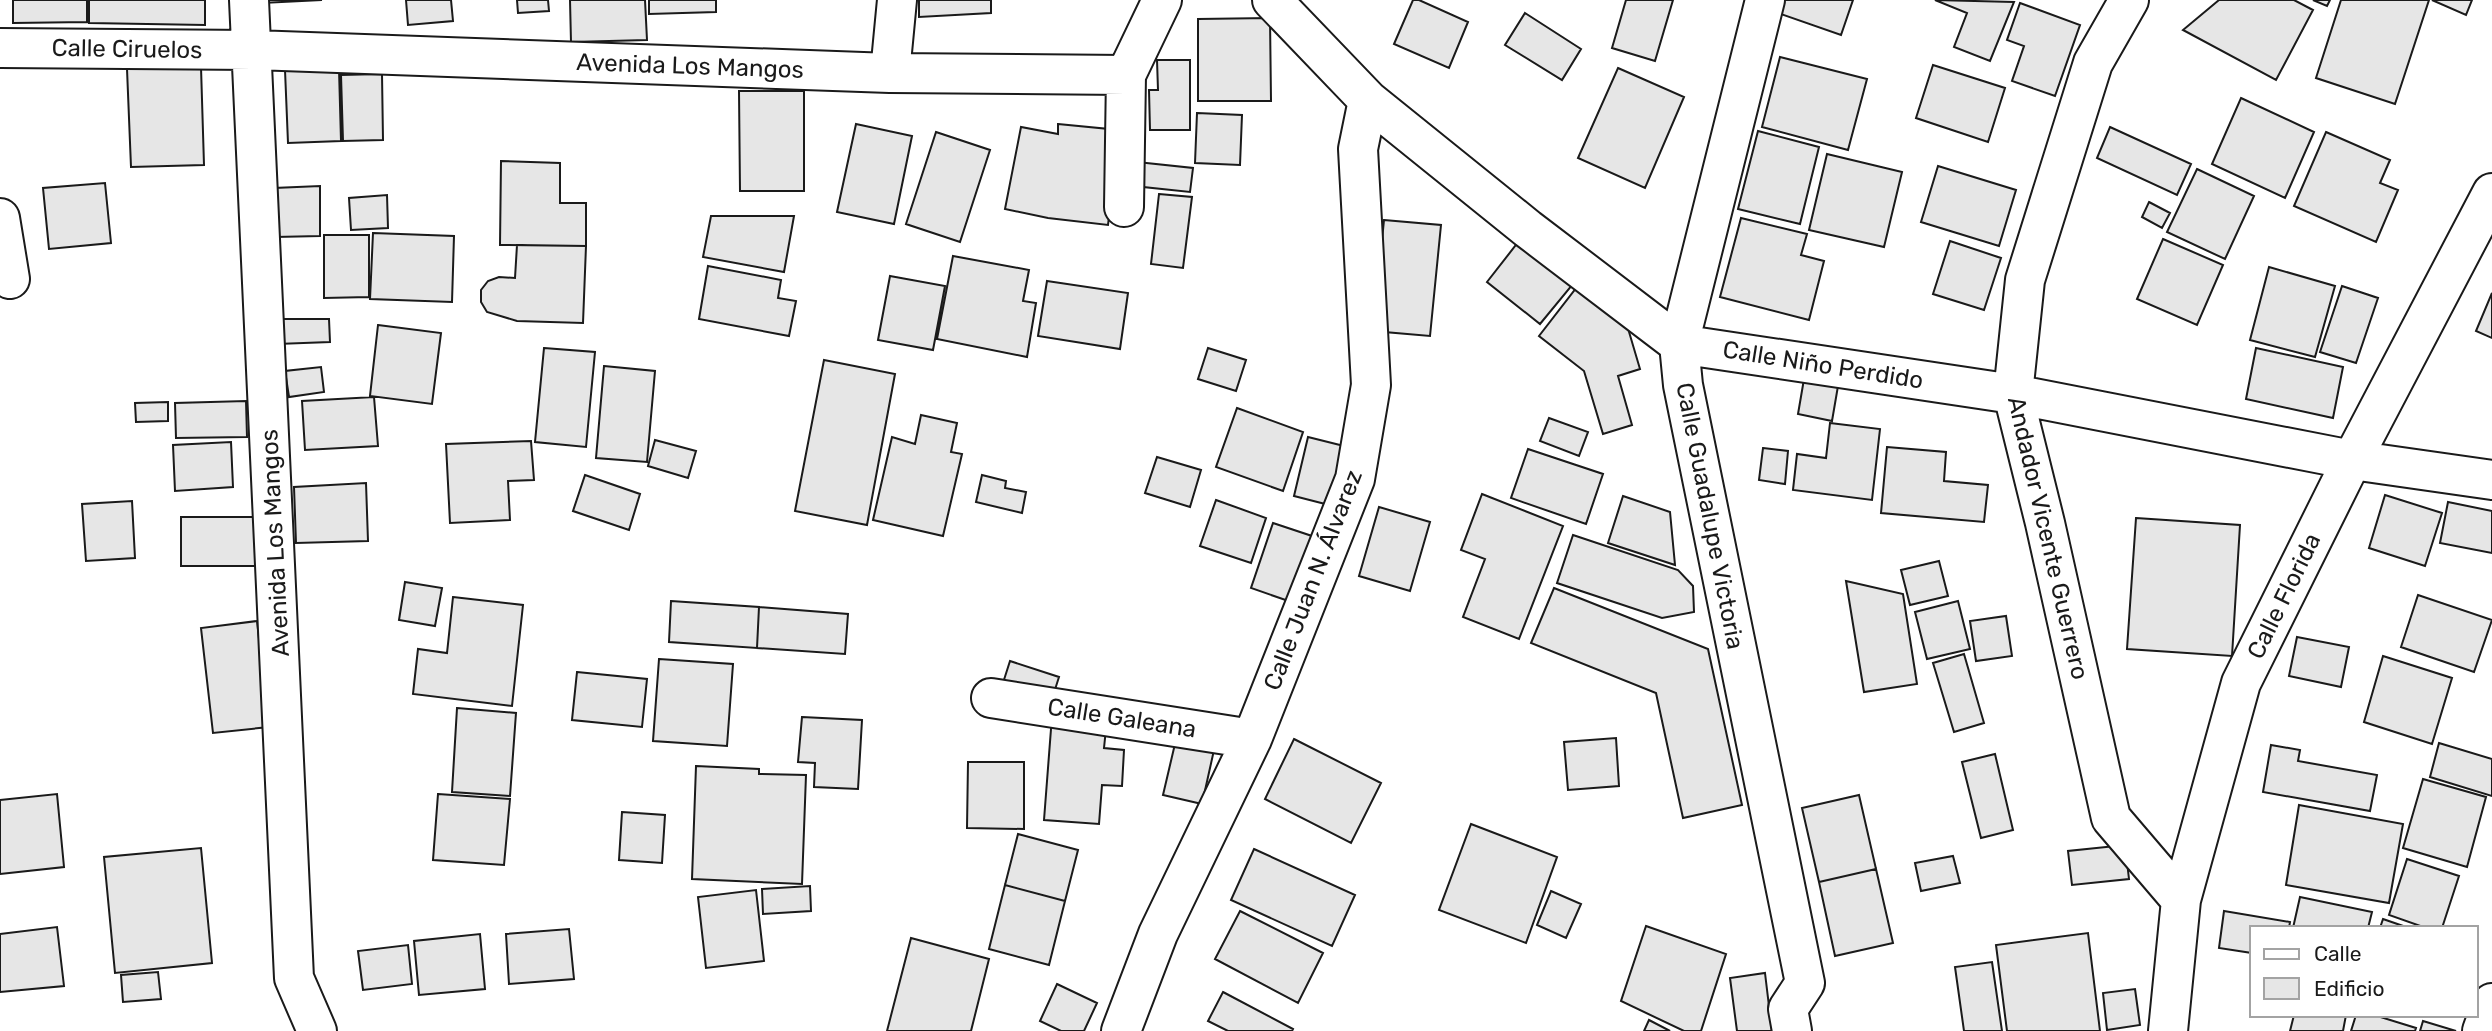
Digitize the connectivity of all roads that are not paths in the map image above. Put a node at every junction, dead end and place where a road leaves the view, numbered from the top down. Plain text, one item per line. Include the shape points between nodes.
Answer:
1 (249, 0) edge
2 (897, 0) edge
3 (1162, 0) edge
4 (1765, 0) edge
5 (2129, 0) edge
6 (1280, 4) edge
7 (0, 48) edge
8 (253, 50) junction
9 (890, 73) junction
10 (1126, 75) junction
11 (1368, 100) junction
12 (2492, 193) edge
13 (1124, 207) dead end
14 (0, 218) edge
15 (9, 279) dead end
16 (1679, 344) junction
17 (2013, 394) junction
18 (2352, 460) junction
19 (2492, 480) edge
20 (991, 698) dead end
21 (1252, 739) junction
22 (2181, 900) junction
23 (2492, 1003) edge
24 (317, 1031) edge
25 (1121, 1031) edge
26 (1792, 1031) edge
27 (2168, 1031) edge
28 (2482, 1031) edge

1 - 8 street, Avenida Los Mangos
2 - 9 street
3 - 10 street
4 - 16 street, Calle Guadalupe Victoria
5 - 17 street, Andador Vicente Guerrero via 2093,63 2025,280
6 - 11 street, Calle Niño Perdido
7 - 8 street, Calle Ciruelos
8 - 9 street, Avenida Los Mangos
8 - 24 street, Avenida Los Mangos via 294,978
9 - 10 street, Avenida Los Mangos
10 - 13 street
11 - 16 street, Calle Niño Perdido
11 - 21 street, Calle Juan N. Álvarez via 1358,149 1371,385 1355,479
12 - 18 street, Calle Florida
14 - 15 street
16 - 17 street, Calle Niño Perdido
16 - 26 street, Calle Guadalupe Victoria via 1683,385 1805,983 1788,1009
17 - 18 street, Calle Niño Perdido
17 - 22 street, Andador Vicente Guerrero via 2111,818
18 - 19 street, Calle Niño Perdido
18 - 22 street, Calle Florida via 2241,683
20 - 21 street, Calle Galeana
21 - 25 street, Calle Juan N. Álvarez via 1158,933
22 - 27 street, Calle Florida
23 - 28 street

